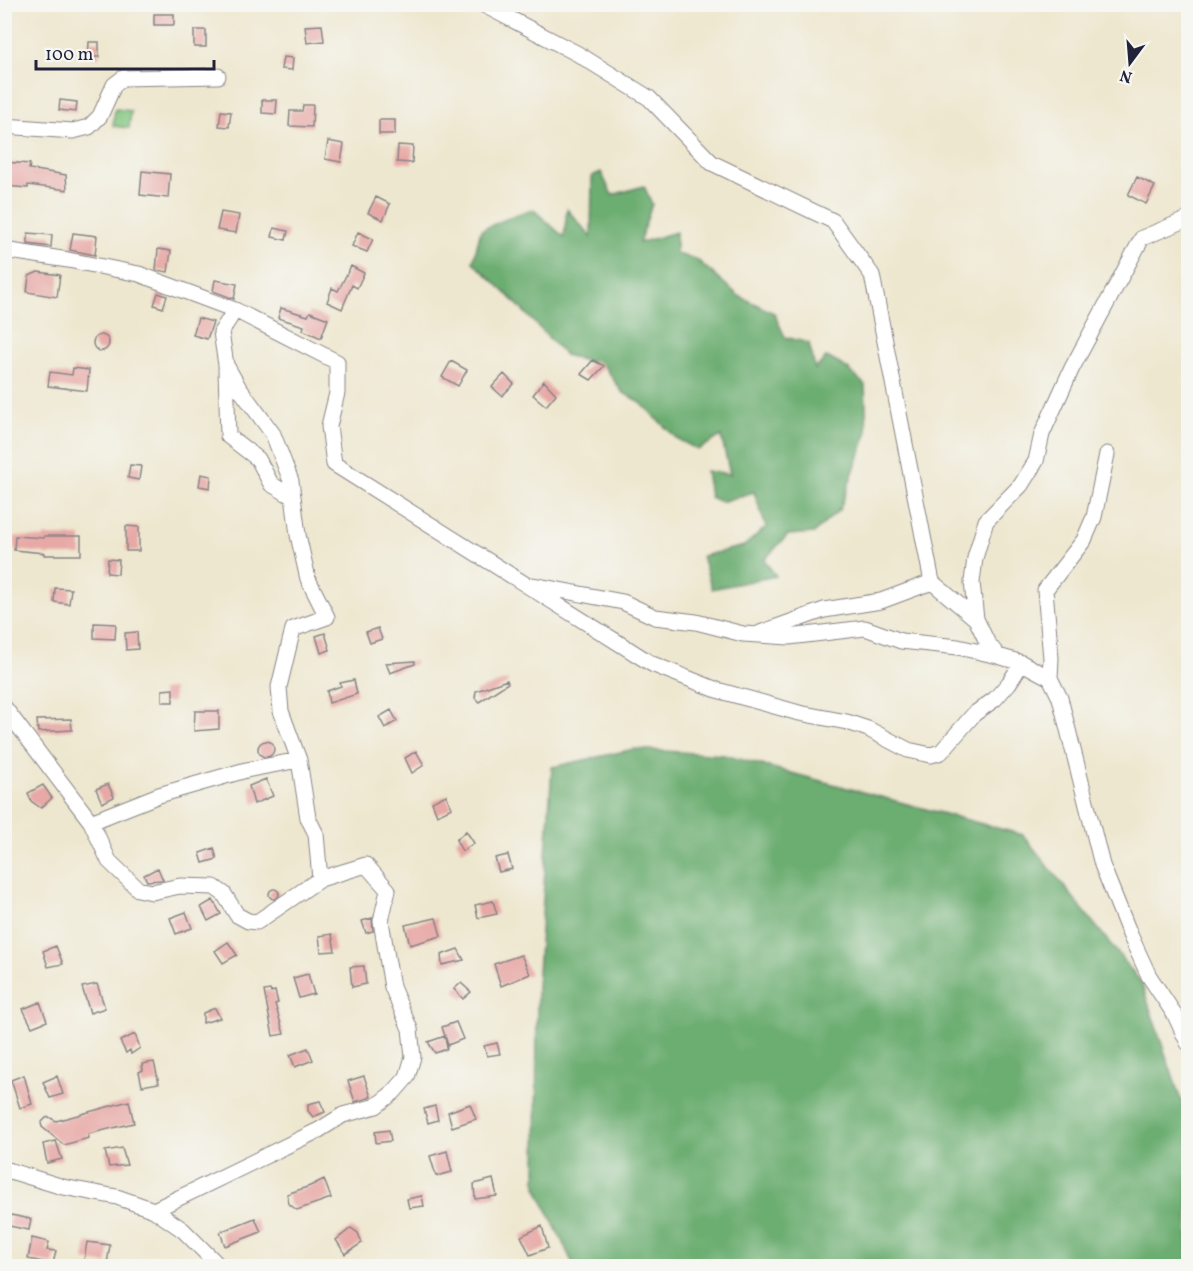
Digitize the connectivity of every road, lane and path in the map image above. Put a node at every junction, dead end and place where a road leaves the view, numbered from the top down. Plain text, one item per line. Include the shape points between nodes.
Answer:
1 (482, 4) edge
2 (218, 76) dead end
3 (4, 126) edge
4 (1188, 219) edge
5 (4, 250) edge
6 (235, 310) junction
7 (226, 365) junction
8 (1107, 454) dead end
9 (293, 498) junction
10 (932, 582) junction
11 (523, 583) junction
12 (976, 620) junction
13 (755, 635) junction
14 (998, 656) junction
15 (1022, 663) junction
16 (1050, 678) junction
17 (4, 706) edge
18 (299, 760) junction
19 (91, 822) junction
20 (320, 879) junction
21 (1188, 1043) edge
22 (4, 1169) edge
23 (154, 1210) junction
24 (219, 1266) edge

1 - 10 street via 578,54 649,98 712,163 833,221 872,275
2 - 3 street via 123,78 114,85 100,116 89,127 73,131
4 - 12 street via 1142,238 1072,368 1042,434 1036,461 1021,485 986,521 972,582
5 - 6 street via 139,274
6 - 7 street via 221,332
6 - 11 street via 337,362 337,393 329,426 334,464
7 - 9 street via 273,434
7 - 9 street via 228,436 258,459 272,484
8 - 16 street via 1094,517 1084,540 1045,590
9 - 18 street via 308,579 327,617 293,629 279,687 281,711
10 - 12 street
10 - 13 street via 881,601 824,610
11 - 13 street via 623,602 655,617
11 - 15 street via 652,664 717,690 868,729 922,754 941,752 974,714 995,699
12 - 14 street
13 - 14 street via 789,637 866,628 902,641
14 - 15 street
15 - 16 street
16 - 21 street via 1060,698 1101,865 1149,976
17 - 19 street
18 - 19 street via 246,770 159,795
18 - 20 street via 309,818 316,834
19 - 20 street via 109,861 138,889 152,892 180,886 214,887 224,894 237,915 248,921 257,922
20 - 23 street via 366,865 388,890 381,921 392,987 410,1029 413,1057 407,1077 376,1106 343,1115
22 - 23 street
23 - 24 street via 183,1230

